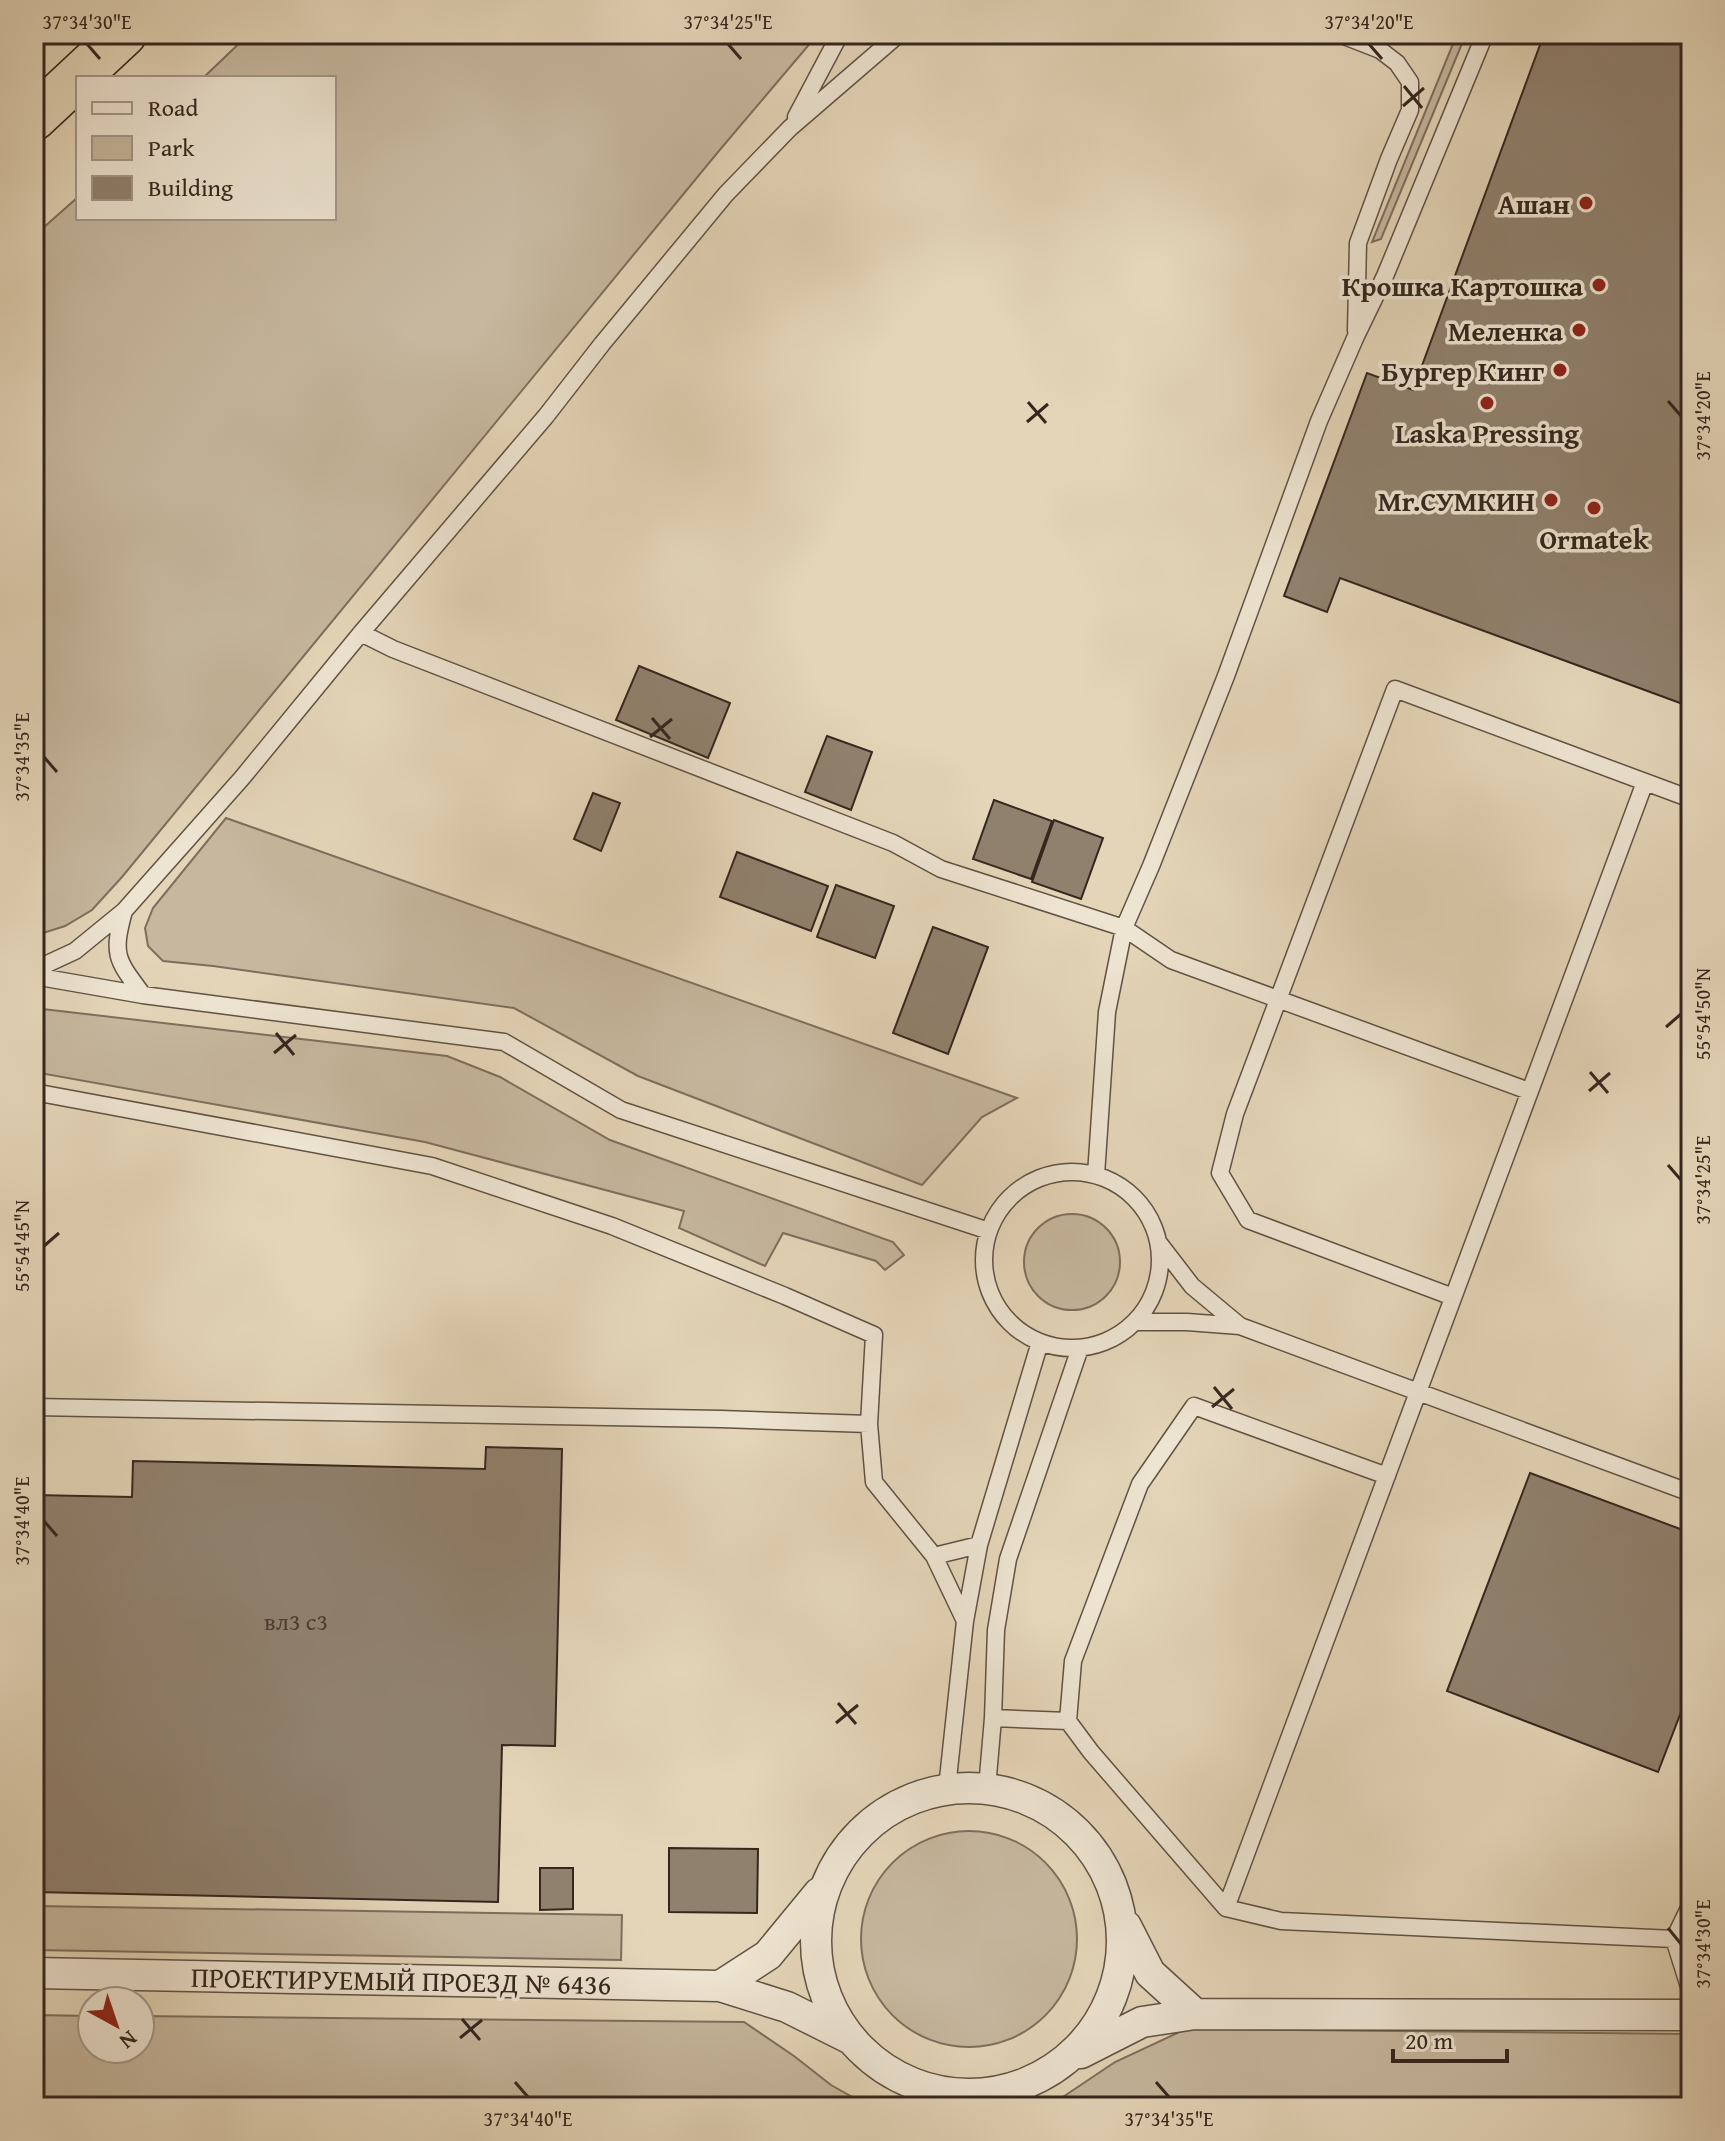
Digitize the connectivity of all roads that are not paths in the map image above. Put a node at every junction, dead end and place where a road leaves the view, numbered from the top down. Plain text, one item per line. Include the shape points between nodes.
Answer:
1 (124, 34) edge
2 (840, 34) edge
3 (899, 34) edge
4 (1339, 34) edge
5 (1485, 34) edge
6 (79, 76) edge
7 (76, 79) edge
8 (34, 118) edge
9 (790, 128) junction
10 (1356, 336) junction
11 (361, 633) junction
12 (1645, 782) junction
13 (1691, 799) edge
14 (124, 911) junction
15 (1124, 928) junction
16 (34, 970) edge
17 (34, 976) edge
18 (143, 995) junction
19 (1279, 1000) junction
20 (1529, 1091) junction
21 (34, 1092) edge
22 (1096, 1175) junction
23 (989, 1231) junction
24 (1159, 1243) junction
25 (1453, 1297) junction
26 (1135, 1322) junction
27 (1240, 1326) junction
28 (1040, 1342) junction
29 (1080, 1348) junction
30 (1418, 1392) junction
31 (34, 1407) edge
32 (869, 1424) junction
33 (1387, 1476) junction
34 (1691, 1493) edge
35 (979, 1545) junction
36 (934, 1556) junction
37 (965, 1621) junction
38 (993, 1718) junction
39 (1068, 1721) junction
40 (947, 1788) junction
41 (987, 1788) junction
42 (825, 1886) junction
43 (1691, 1904) edge
44 (1226, 1908) junction
45 (1122, 1919) junction
46 (1674, 1939) junction
47 (34, 1973) edge
48 (720, 1986) junction
49 (1691, 1993) edge
50 (1195, 2014) junction
51 (1691, 2015) edge
52 (850, 2039) junction
53 (1068, 2059) junction
54 (1026, 2094) edge
55 (922, 2096) edge

1 - 6 highway
2 - 9 lane
3 - 9 lane
4 - 10 lane via 1380,50 1410,82 1410,110 1358,243
5 - 10 lane
7 - 8 highway
9 - 11 lane via 726,194
10 - 15 lane
11 - 14 lane
11 - 15 lane via 893,843 941,869
12 - 13 lane
12 - 19 lane via 1395,689
12 - 20 lane
14 - 16 lane via 75,951
14 - 18 lane via 118,956
15 - 19 lane via 1171,960
15 - 22 lane via 1107,1012
17 - 18 lane
18 - 23 lane via 504,1042 621,1110
19 - 20 lane
19 - 25 lane via 1235,1114 1220,1173 1248,1220
20 - 25 lane
21 - 32 lane via 432,1166 612,1226 874,1335
22 - 23 lane via 1070,1172 1020,1189
22 - 24 lane via 1137,1200
23 - 28 lane via 984,1258 999,1309 1017,1329
24 - 26 lane via 1160,1271 1151,1299
24 - 27 lane via 1192,1286
25 - 30 lane
26 - 27 lane
26 - 29 lane via 1110,1340
27 - 30 lane
28 - 29 lane
28 - 35 lane
29 - 38 lane via 1008,1559 996,1630
30 - 33 lane
30 - 34 lane
31 - 32 lane
32 - 36 lane via 874,1482
33 - 39 lane via 1194,1406 1140,1484 1073,1661
33 - 44 lane
35 - 36 lane
35 - 37 lane
36 - 37 lane
37 - 40 lane
38 - 39 lane
38 - 41 lane
39 - 44 lane
40 - 41 street
40 - 42 street via 908,1799 873,1821 845,1850
41 - 45 street via 1027,1797 1062,1817 1091,1845 1112,1880
42 - 48 street via 768,1955
42 - 52 street via 816,1925 817,1965 829,2004
43 - 46 lane
44 - 46 lane via 1281,1921
45 - 50 street via 1150,1973
45 - 53 street via 1123,1958 1114,1996 1095,2031
46 - 49 lane
47 - 48 street, ПРОЕКТИРУЕМЫЙ ПРОЕЗД № 6436
48 - 52 street, ПРОЕКТИРУЕМЫЙ ПРОЕЗД № 6436 via 787,2007
50 - 51 street
50 - 53 street via 1142,2022
52 - 55 street
53 - 54 street
54 - 55 street

